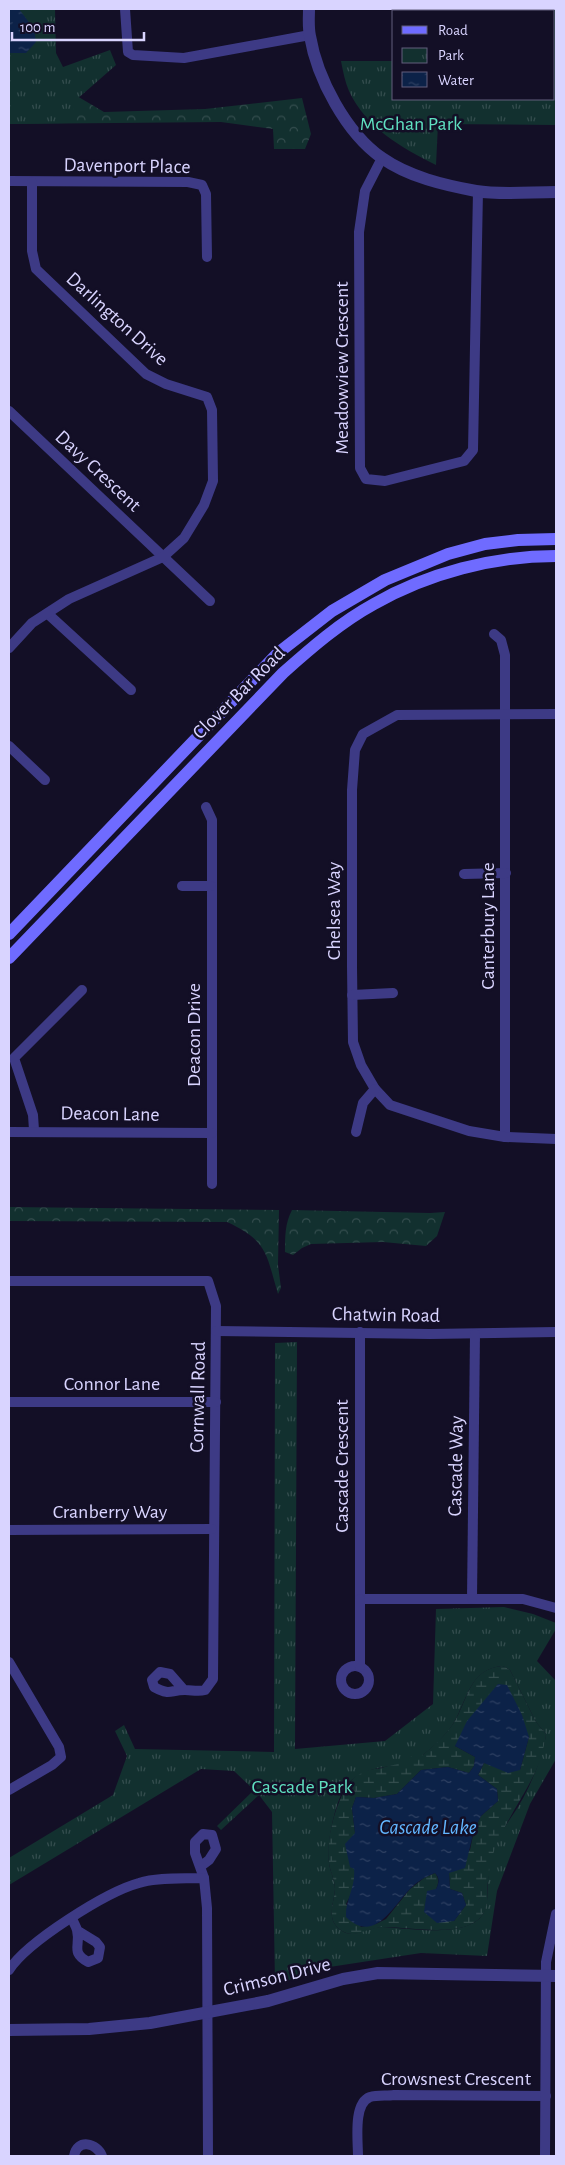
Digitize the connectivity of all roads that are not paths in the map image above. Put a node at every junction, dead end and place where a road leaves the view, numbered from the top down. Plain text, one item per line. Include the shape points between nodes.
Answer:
1 (125, 9) edge
2 (309, 9) edge
3 (310, 35) junction
4 (382, 158) junction
5 (9, 181) edge
6 (32, 182) junction
7 (478, 191) junction
8 (556, 192) edge
9 (207, 257) dead end
10 (9, 411) edge
11 (556, 539) edge
12 (556, 556) edge
13 (163, 557) junction
14 (210, 601) dead end
15 (48, 614) junction
16 (494, 634) dead end
17 (9, 648) edge
18 (131, 690) dead end
19 (505, 714) junction
20 (556, 714) edge
21 (9, 746) edge
22 (45, 780) dead end
23 (206, 806) dead end
24 (506, 873) junction
25 (464, 874) dead end
26 (182, 886) dead end
27 (211, 886) junction
28 (9, 934) edge
29 (9, 958) edge
30 (82, 990) dead end
31 (394, 993) dead end
32 (352, 996) junction
33 (375, 1089) junction
34 (34, 1130) junction
35 (9, 1132) edge
36 (356, 1132) dead end
37 (212, 1133) junction
38 (505, 1137) junction
39 (556, 1139) edge
40 (212, 1184) dead end
41 (9, 1281) edge
42 (216, 1330) junction
43 (360, 1332) junction
44 (556, 1332) edge
45 (476, 1334) junction
46 (9, 1402) edge
47 (216, 1402) junction
48 (212, 1529) junction
49 (9, 1530) edge
50 (360, 1599) junction
51 (472, 1600) junction
52 (556, 1608) edge
53 (9, 1662) edge
54 (360, 1667) dead end
55 (184, 1690) dead end
56 (9, 1790) edge
57 (201, 1866) dead end
58 (204, 1878) junction
59 (556, 1914) edge
60 (72, 1918) junction
61 (78, 1930) dead end
62 (9, 1970) edge
63 (551, 1976) edge
64 (208, 2013) junction
65 (9, 2030) edge
66 (546, 2096) junction
67 (74, 2156) edge
68 (102, 2156) edge
69 (208, 2156) edge
70 (358, 2156) edge
71 (546, 2156) edge

1 - 3 street via 128,52 134,54 184,58
2 - 3 street
3 - 4 street via 319,70 344,118
4 - 7 street via 421,178
4 - 7 street, Meadowview Crescent via 365,191 359,232 360,468 366,479 385,481 464,461 473,450
5 - 6 street, Davenport Place
6 - 9 street, Davenport Place via 188,182 202,185 206,194
6 - 13 street, Darlington Drive via 32,251 36,269 146,374 207,397 212,410 213,480 195,523
7 - 8 street
10 - 13 street, Davy Crescent
11 - 28 main road, Clover Bar Road via 485,544 448,554 385,580 332,611 278,653
12 - 29 main road, Clover Bar Road via 503,559 438,576 374,603 318,642 283,673
13 - 14 street, Davy Crescent
13 - 15 street, Darlington Drive via 69,599
15 - 17 street, Darlington Drive via 32,623
15 - 18 street
16 - 19 street, Canterbury Lane via 501,640 505,655
19 - 20 street, Chelsea Way
19 - 24 street, Canterbury Lane
19 - 32 street, Chelsea Way via 397,715 363,734 355,750 352,790
21 - 22 street
23 - 27 street, Deacon Drive via 212,820
24 - 25 street
24 - 38 street, Canterbury Lane
26 - 27 street
27 - 37 street, Deacon Drive
30 - 34 street via 14,1058 33,1115
31 - 32 street
32 - 33 street, Chelsea Way via 353,1042 361,1065
33 - 36 street via 363,1102
33 - 38 street, Chelsea Way via 390,1106 469,1131
34 - 35 street, Deacon Lane
34 - 37 street, Deacon Lane
37 - 40 street, Deacon Drive
38 - 39 street, Chelsea Way
41 - 42 street, Cornwall Road via 208,1281 216,1306
42 - 43 street, Chatwin Road
42 - 47 street, Cornwall Road
43 - 45 street, Chatwin Road
43 - 50 street, Cascade Crescent
44 - 45 street, Chatwin Road
45 - 51 street, Cascade Way
46 - 47 street, Connor Lane
47 - 48 street, Cornwall Road
48 - 49 street, Cranberry Way
48 - 55 street, Cornwall Road via 213,1678 205,1690
50 - 51 street
50 - 54 street, Cascade Crescent
51 - 52 street via 523,1599
53 - 56 street via 59,1747 60,1758
57 - 58 street
58 - 60 street via 139,1883 115,1892
58 - 64 street
59 - 63 street, Crowsnest Crescent via 546,1962
60 - 61 street
60 - 62 street via 38,1940
63 - 64 street, Crimson Drive via 378,1973
63 - 66 street, Crowsnest Crescent
64 - 65 street, Crimson Drive via 90,2029
64 - 69 street
66 - 70 street, Crowsnest Crescent via 369,2097 358,2112
66 - 71 street, Crowsnest Crescent
67 - 68 street via 81,2145 90,2143

